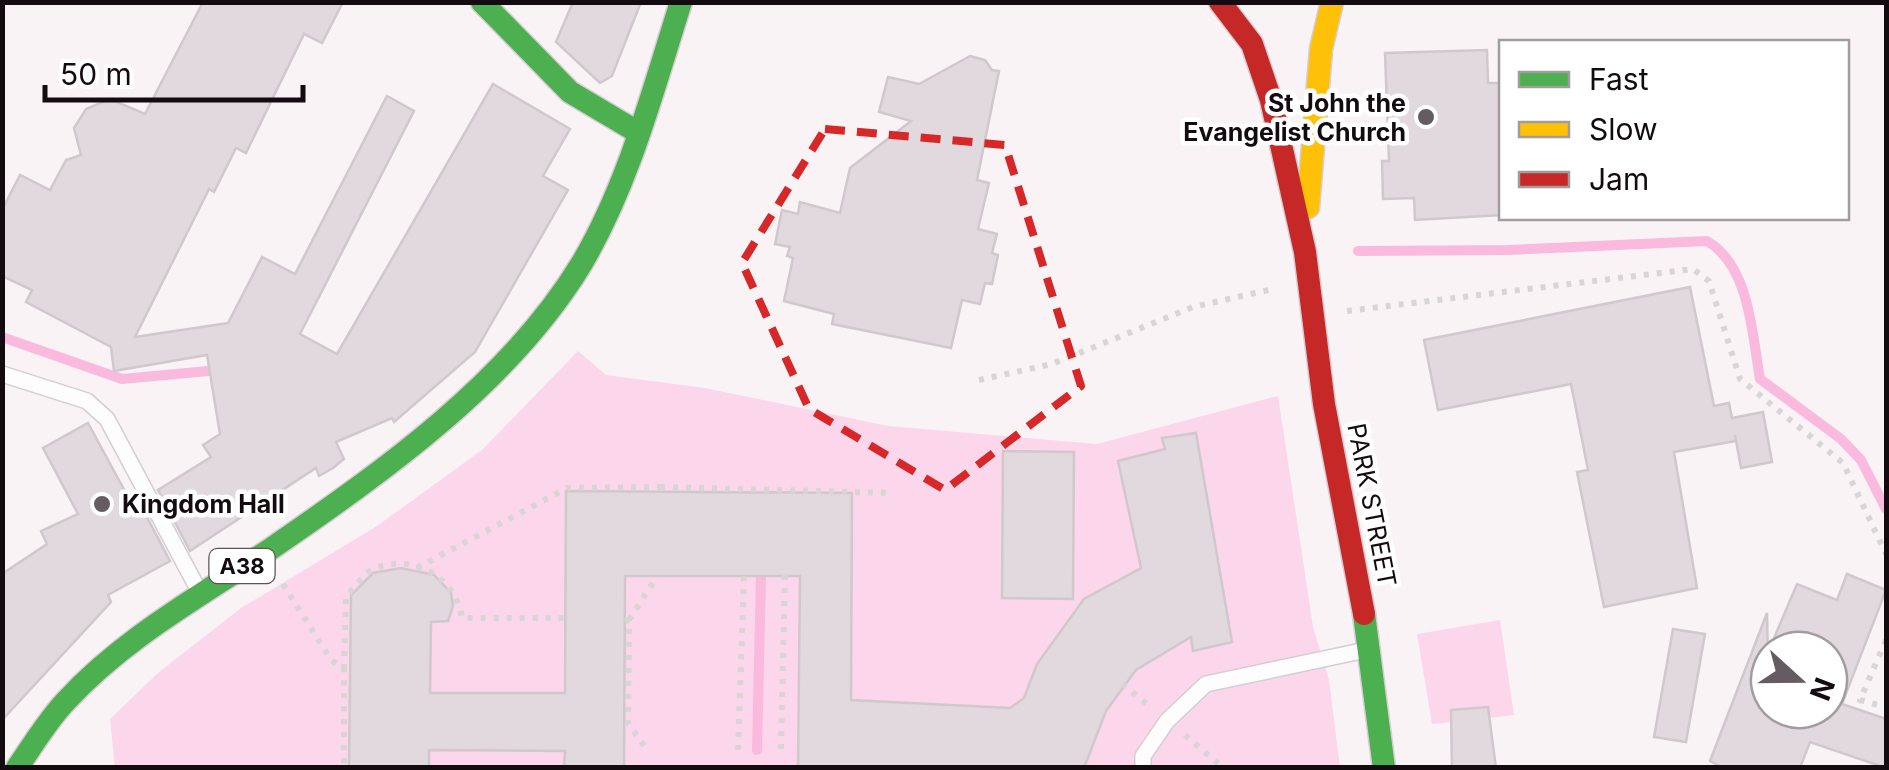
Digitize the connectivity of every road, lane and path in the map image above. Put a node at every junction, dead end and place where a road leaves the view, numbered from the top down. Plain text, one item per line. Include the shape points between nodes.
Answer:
1 (482, 2) edge
2 (681, 2) edge
3 (1220, 2) edge
4 (1332, 2) edge
5 (639, 133) junction
6 (1305, 252) junction
7 (1308, 288) junction
8 (1311, 316) junction
9 (2, 374) edge
10 (979, 380) dead end
11 (891, 493) dead end
12 (1886, 554) edge
13 (417, 568) junction
14 (784, 575) dead end
15 (658, 576) dead end
16 (744, 576) dead end
17 (200, 592) junction
18 (306, 618) dead end
19 (565, 618) dead end
20 (1886, 640) edge
21 (1370, 649) junction
22 (344, 669) junction
23 (1122, 684) dead end
24 (1886, 706) edge
25 (1166, 721) junction
26 (647, 750) dead end
27 (738, 750) dead end
28 (781, 750) dead end
29 (17, 768) edge
30 (344, 768) edge
31 (1143, 768) edge
32 (1224, 768) edge
33 (1384, 768) edge

1 - 5 street via 562,90 600,118
2 - 5 street, A38
3 - 6 street, PARK STREET via 1252,44
4 - 6 street, PARK STREET via 1321,49
5 - 17 street, A38 via 598,239 493,376 443,422
6 - 7 street, PARK STREET
7 - 8 street, PARK STREET
7 - 10 path via 1255,290 1192,307 1052,364
8 - 12 path via 1694,269 1709,281 1740,378 1843,463
8 - 21 street, PARK STREET
9 - 17 lane via 87,400 108,419
11 - 13 path via 566,488
13 - 19 path via 436,573 459,596 462,618
13 - 22 path via 401,563 373,569 346,596
14 - 28 path
15 - 26 path via 627,620 628,724
16 - 27 path
17 - 29 street, A38 via 65,701
18 - 22 path via 331,660
20 - 24 path via 1860,700
21 - 25 lane via 1206,684
21 - 33 street, PARK STREET
22 - 30 path
23 - 25 path
25 - 31 lane via 1143,756
25 - 32 path

